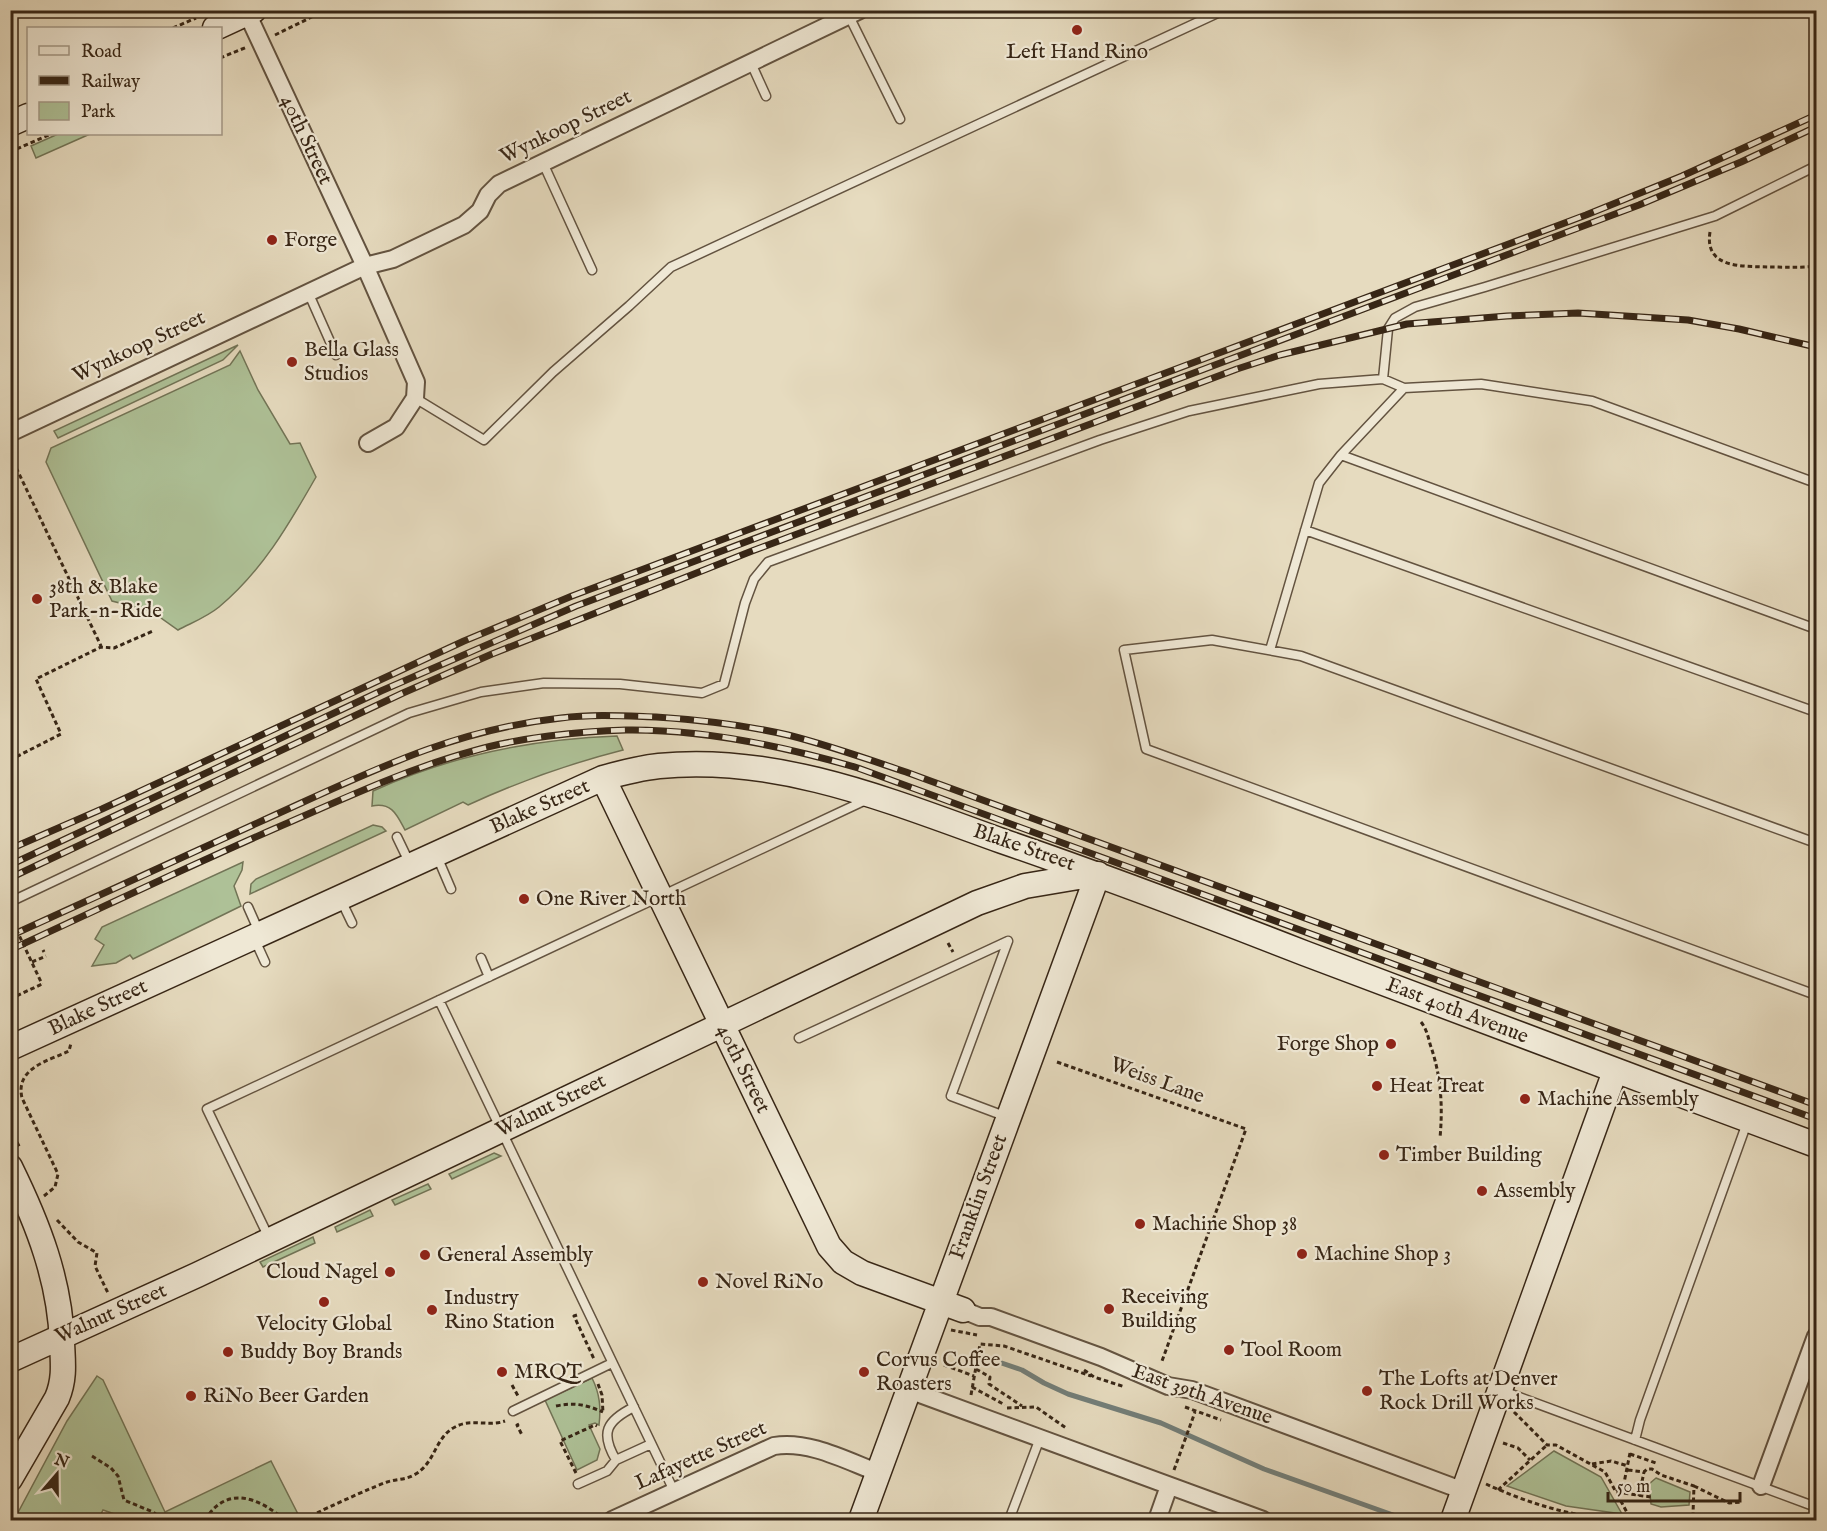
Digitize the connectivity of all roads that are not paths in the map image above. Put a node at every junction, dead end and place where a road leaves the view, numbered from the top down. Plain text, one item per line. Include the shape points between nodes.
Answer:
1 (1224, 10) edge
2 (250, 12) edge
3 (852, 12) edge
4 (206, 23) edge
5 (751, 63) junction
6 (766, 96) dead end
7 (27, 116) edge
8 (900, 119) dead end
9 (10, 124) edge
10 (543, 163) junction
11 (1816, 166) edge
12 (364, 266) junction
13 (592, 270) dead end
14 (308, 292) junction
15 (336, 355) dead end
16 (1383, 379) junction
17 (1404, 388) junction
18 (415, 398) junction
19 (11, 430) edge
20 (368, 443) dead end
21 (1341, 455) junction
22 (1816, 483) edge
23 (1305, 530) junction
24 (1816, 629) edge
25 (1270, 651) junction
26 (1816, 712) edge
27 (603, 778) junction
28 (874, 796) junction
29 (397, 837) dead end
30 (1816, 843) edge
31 (436, 854) junction
32 (411, 866) junction
33 (1098, 874) junction
34 (451, 889) dead end
35 (660, 897) junction
36 (340, 898) junction
37 (10, 902) edge
38 (248, 907) dead end
39 (352, 923) dead end
40 (257, 935) junction
41 (481, 958) dead end
42 (265, 962) dead end
43 (489, 977) junction
44 (1816, 995) edge
45 (439, 1000) junction
46 (722, 1025) junction
47 (800, 1038) dead end
48 (10, 1048) edge
49 (1616, 1071) junction
50 (1009, 1117) junction
51 (1748, 1120) junction
52 (501, 1130) junction
53 (1816, 1145) edge
54 (10, 1167) edge
55 (270, 1240) junction
56 (951, 1306) junction
57 (62, 1336) junction
58 (1816, 1336) edge
59 (10, 1360) edge
60 (612, 1363) junction
61 (909, 1390) junction
62 (1500, 1390) junction
63 (634, 1407) junction
64 (513, 1411) road end
65 (1040, 1438) junction
66 (1635, 1440) junction
67 (651, 1444) junction
68 (616, 1460) junction
69 (879, 1473) junction
70 (10, 1479) edge
71 (580, 1484) road end
72 (1169, 1486) junction
73 (1761, 1486) junction
74 (674, 1491) junction
75 (1465, 1501) edge
76 (1816, 1507) edge
77 (612, 1521) edge
78 (861, 1521) edge
79 (1009, 1521) edge
80 (1157, 1521) edge
81 (1263, 1521) edge

1 - 18 lane via 671,267 553,372 484,440
2 - 4 street
2 - 12 street, 40th Street
3 - 5 street, Wynkoop Street
3 - 8 lane
5 - 6 lane
5 - 10 street, Wynkoop Street
7 - 9 street
10 - 12 street, Wynkoop Street via 499,184 480,211 464,225 393,259
10 - 13 lane
11 - 16 lane via 1715,216 1415,307 1395,318 1388,329
12 - 14 street, Wynkoop Street
12 - 18 street, 40th Street via 415,379
14 - 15 lane
14 - 19 street, Wynkoop Street
16 - 17 lane
16 - 37 lane via 1319,384 1190,411 768,561 754,579 745,603 724,684 702,693 620,684 544,683 481,692 409,713
17 - 21 lane
17 - 22 lane via 1481,384 1592,401
18 - 20 street via 396,427
21 - 23 lane via 1319,483
21 - 24 lane
23 - 25 lane
23 - 26 lane
25 - 30 lane via 1301,656
25 - 44 lane via 1212,640 1124,650 1146,749
27 - 28 street, Blake Street via 659,766 727,766 780,772
27 - 31 street, Blake Street
27 - 35 street, 40th Street
28 - 33 street, Blake Street
28 - 35 lane
29 - 32 lane
31 - 32 street, Blake Street
31 - 34 lane
32 - 36 street, Blake Street
33 - 46 street, Walnut Street via 1025,886 977,903
33 - 49 street, East 40th Avenue
33 - 50 street, Franklin Street
35 - 43 lane
35 - 46 street, 40th Street
36 - 39 lane
36 - 40 street, Blake Street
38 - 40 lane
40 - 42 lane
40 - 48 street, Blake Street
41 - 43 lane
43 - 45 lane
45 - 52 lane
45 - 55 lane via 207,1109
46 - 52 street, Walnut Street
46 - 56 street, 40th Street via 829,1246 843,1262 861,1273
47 - 50 lane via 1008,941 951,1096
49 - 51 street, East 40th Avenue
49 - 62 street
50 - 56 street, Franklin Street
51 - 53 street, East 40th Avenue
51 - 66 lane
52 - 55 street, Walnut Street
52 - 60 lane
54 - 57 street via 48,1257
55 - 57 street, Walnut Street
56 - 61 street, Franklin Street
56 - 75 street, East 39th Avenue via 1101,1357 1168,1386 1192,1390
57 - 59 street, Walnut Street
57 - 70 street via 61,1388
58 - 73 street
60 - 63 lane
60 - 64 lane
61 - 65 street
61 - 69 street, Franklin Street
62 - 66 lane
62 - 75 street
63 - 67 lane
63 - 68 lane via 612,1422 606,1433
65 - 72 street
65 - 79 lane
66 - 73 lane
67 - 68 lane
67 - 74 lane
68 - 71 lane via 607,1471
69 - 74 street, Lafayette Street via 810,1448 786,1444 760,1451
69 - 78 street, Franklin Street
72 - 80 street
72 - 81 street
73 - 76 lane
74 - 77 street, Lafayette Street

